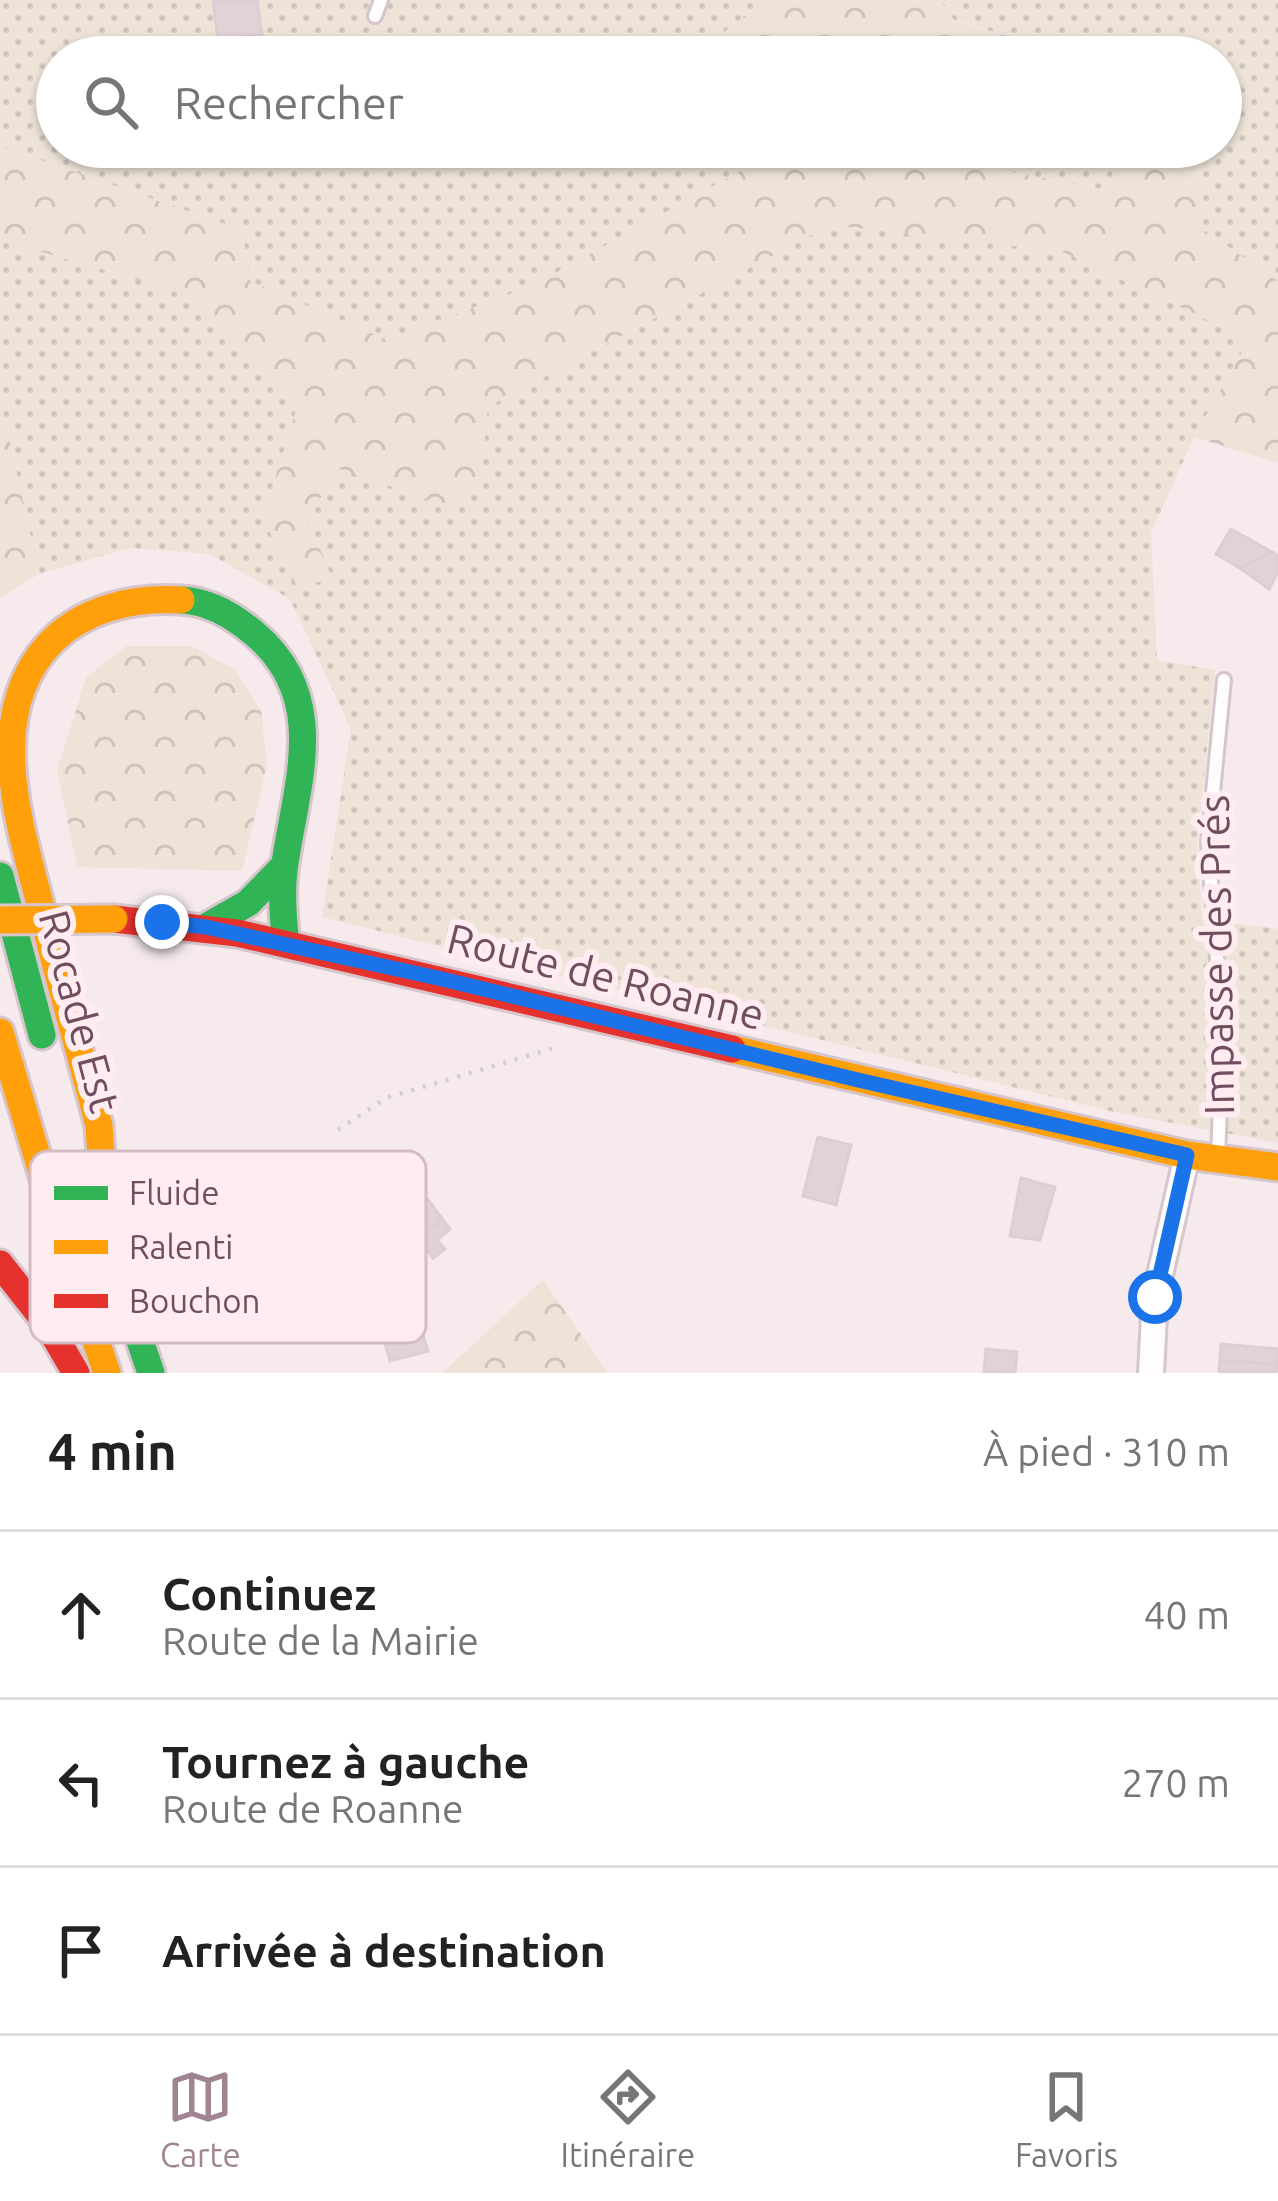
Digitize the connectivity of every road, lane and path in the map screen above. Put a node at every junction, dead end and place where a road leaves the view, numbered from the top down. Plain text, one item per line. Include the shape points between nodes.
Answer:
1 (381, 0) edge
2 (375, 16) dead end
3 (1224, 680) dead end
4 (284, 866) junction
5 (0, 876) edge
6 (0, 920) edge
7 (206, 927) junction
8 (286, 944) junction
9 (566, 1009) junction
10 (0, 1032) edge
11 (51, 1065) dead end
12 (338, 1130) dead end
13 (75, 1147) dead end
14 (36, 1151) edge
15 (76, 1151) edge
16 (100, 1151) edge
17 (1187, 1155) junction
18 (1217, 1160) junction
19 (1278, 1167) edge
20 (0, 1264) edge
21 (30, 1302) edge
22 (59, 1343) edge
23 (97, 1343) edge
24 (141, 1343) edge
25 (76, 1373) edge
26 (107, 1373) edge
27 (151, 1373) edge
28 (1151, 1373) edge

1 - 2 lane
3 - 18 lane, Impasse des Prés via 1208,843 1222,1035
4 - 7 main road via 248,903
4 - 8 main road
4 - 16 main road via 301,788 304,723 295,689 255,630 223,610 155,595 92,610 63,628 24,685 10,757
5 - 11 main road, Rocade Est
6 - 7 main road, Route de Roanne, bridge
7 - 8 main road, Route de Roanne
8 - 9 main road, Route de Roanne
9 - 12 path via 554,1048 386,1098
9 - 17 main road, Route de Roanne
10 - 14 main road, Rocade Est
13 - 15 main road, Rocade Est
17 - 18 main road, Route de Roanne
17 - 28 street via 1155,1297
18 - 19 main road, Route de Roanne
20 - 21 main road
22 - 25 main road
23 - 26 main road, Rocade Est
24 - 27 main road, Rocade Est

